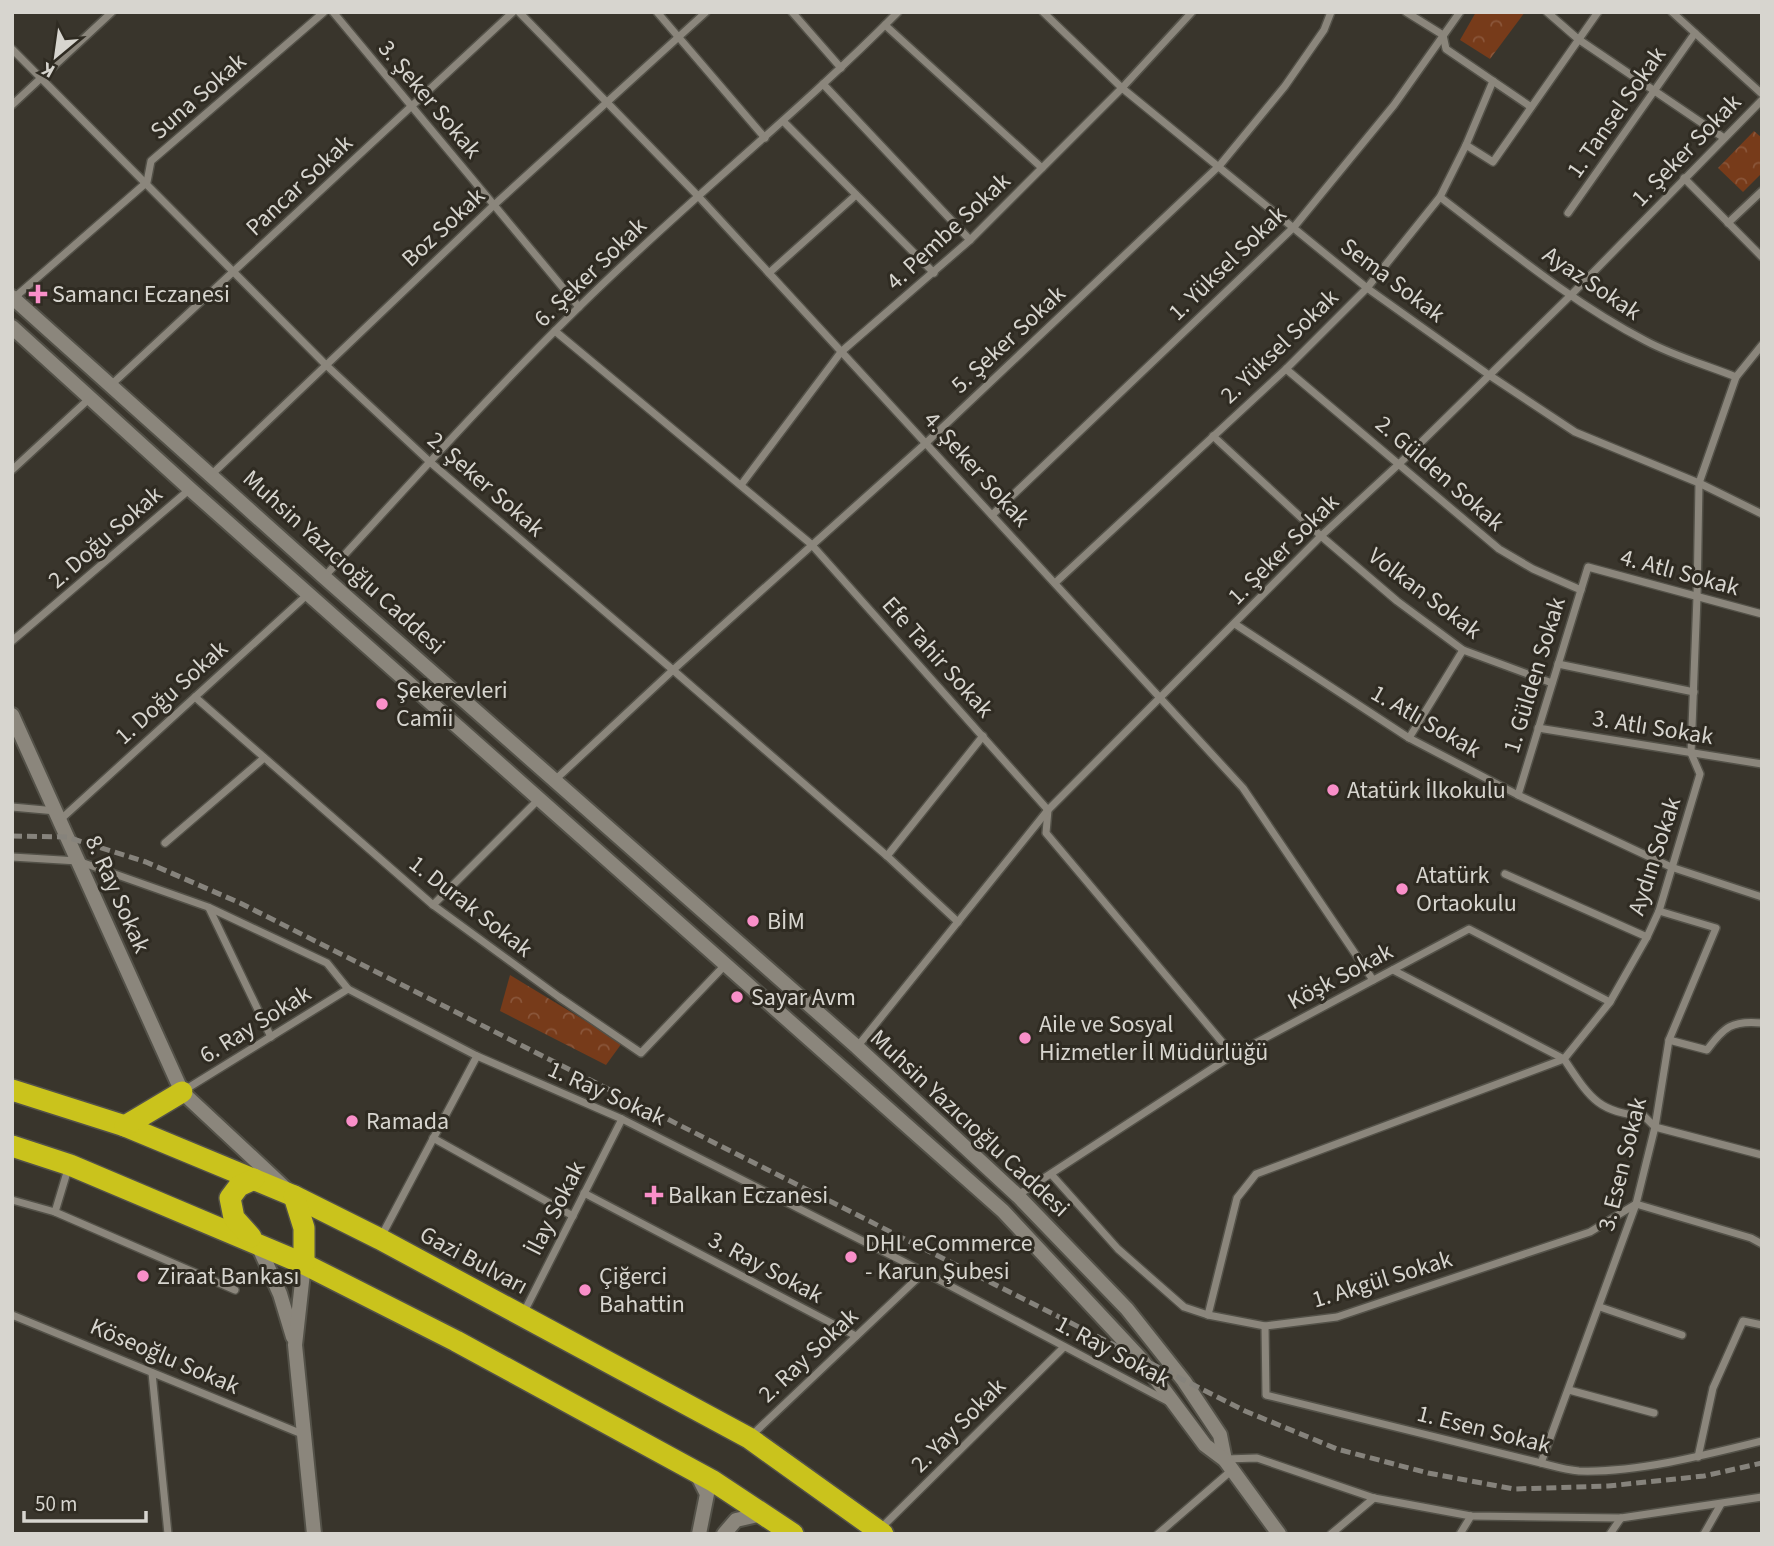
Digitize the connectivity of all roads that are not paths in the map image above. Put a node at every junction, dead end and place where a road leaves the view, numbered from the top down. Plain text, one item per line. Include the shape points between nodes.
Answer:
1 (112, 12) edge
2 (324, 12) edge
3 (333, 12) edge
4 (513, 12) edge
5 (519, 12) edge
6 (657, 12) edge
7 (706, 12) edge
8 (792, 12) edge
9 (898, 12) edge
10 (1043, 12) edge
11 (1191, 12) edge
12 (1331, 12) edge
13 (1406, 12) edge
14 (1460, 12) edge
15 (1548, 12) edge
16 (1598, 12) edge
17 (1672, 12) edge
18 (885, 25) junction
19 (1695, 33) junction
20 (1443, 35) junction
21 (678, 37) junction
22 (1578, 39) junction
23 (12, 49) edge
24 (841, 68) junction
25 (41, 77) junction
26 (1493, 81) junction
27 (823, 84) junction
28 (1122, 88) junction
29 (1654, 90) junction
30 (1762, 94) edge
31 (1762, 100) edge
32 (606, 103) junction
33 (12, 105) edge
34 (412, 107) junction
35 (1531, 107) junction
36 (783, 122) junction
37 (765, 138) junction
38 (1724, 138) junction
39 (1466, 145) junction
40 (1220, 165) junction
41 (1042, 168) junction
42 (1684, 178) junction
43 (146, 182) junction
44 (1762, 191) edge
45 (856, 195) junction
46 (698, 196) junction
47 (1440, 197) junction
48 (494, 205) junction
49 (1568, 213) dead end
50 (1728, 223) junction
51 (1294, 227) junction
52 (970, 240) junction
53 (1762, 257) edge
54 (235, 271) junction
55 (769, 273) junction
56 (934, 273) junction
57 (1367, 288) junction
58 (1570, 296) junction
59 (13, 297) edge
60 (579, 307) junction
61 (12, 327) edge
62 (555, 331) junction
63 (1762, 345) edge
64 (841, 352) junction
65 (326, 365) junction
66 (1286, 369) junction
67 (1489, 375) junction
68 (1736, 377) junction
69 (111, 386) junction
70 (90, 398) junction
71 (1213, 436) junction
72 (927, 442) junction
73 (430, 462) junction
74 (1400, 463) junction
75 (12, 470) edge
76 (211, 475) junction
77 (1699, 483) junction
78 (741, 485) junction
79 (190, 489) junction
80 (1762, 514) edge
81 (992, 515) junction
82 (1321, 536) junction
83 (811, 544) junction
84 (1588, 566) joint
85 (324, 577) junction
86 (1055, 583) junction
87 (1581, 590) junction
88 (308, 593) junction
89 (1698, 597) junction
90 (1762, 614) edge
91 (1235, 624) junction
92 (12, 641) edge
93 (1463, 650) junction
94 (1558, 664) junction
95 (673, 670) junction
96 (1552, 683) junction
97 (1694, 692) junction
98 (195, 697) junction
99 (1160, 699) junction
100 (12, 715) edge
101 (1538, 728) junction
102 (984, 736) junction
103 (1409, 738) junction
104 (1690, 753) junction
105 (264, 758) junction
106 (1762, 764) edge
107 (556, 779) junction
108 (1518, 795) junction
109 (540, 799) junction
110 (12, 807) edge
111 (1048, 810) junction
112 (58, 816) junction
113 (165, 843) dead end
114 (887, 856) junction
115 (12, 857) edge
116 (78, 861) junction
117 (1671, 867) junction
118 (1505, 874) dead end
119 (1762, 897) edge
120 (433, 905) junction
121 (208, 907) junction
122 (1659, 911) junction
123 (958, 922) junction
124 (1647, 937) junction
125 (726, 964) junction
126 (1393, 970) junction
127 (1373, 980) junction
128 (348, 989) junction
129 (1610, 1002) junction
130 (1762, 1023) edge
131 (271, 1037) junction
132 (1668, 1040) junction
133 (857, 1047) junction
134 (1233, 1055) junction
135 (477, 1056) junction
136 (1564, 1059) junction
137 (12, 1090) edge
138 (182, 1091) junction
139 (622, 1119) junction
140 (125, 1126) junction
141 (1654, 1127) junction
142 (433, 1138) junction
143 (12, 1146) edge
144 (1762, 1155) edge
145 (70, 1165) junction
146 (1051, 1174) junction
147 (254, 1179) junction
148 (584, 1193) junction
149 (294, 1196) junction
150 (1018, 1196) junction
151 (12, 1200) edge
152 (1636, 1204) junction
153 (1003, 1211) junction
154 (55, 1212) junction
155 (573, 1216) junction
156 (380, 1239) junction
157 (257, 1243) junction
158 (1762, 1244) edge
159 (304, 1264) junction
160 (924, 1272) junction
161 (235, 1290) dead end
162 (1600, 1307) junction
163 (12, 1315) edge
164 (1208, 1315) junction
165 (522, 1316) junction
166 (1762, 1325) edge
167 (1265, 1326) junction
168 (1682, 1335) dead end
169 (856, 1336) junction
170 (295, 1345) junction
171 (1064, 1347) junction
172 (152, 1373) junction
173 (1569, 1390) junction
174 (1176, 1406) junction
175 (1654, 1413) dead end
176 (302, 1434) junction
177 (748, 1438) junction
178 (1762, 1441) edge
179 (1698, 1457) junction
180 (1541, 1464) junction
181 (1229, 1465) junction
182 (696, 1472) junction
183 (1762, 1497) edge
184 (1374, 1498) junction
185 (1721, 1504) junction
186 (762, 1514) junction
187 (1471, 1516) junction
188 (1621, 1518) junction
189 (881, 1532) edge
190 (168, 1534) edge
191 (314, 1534) edge
192 (699, 1534) edge
193 (724, 1534) edge
194 (793, 1534) edge
195 (1158, 1534) edge
196 (1279, 1534) edge
197 (1331, 1534) edge
198 (1460, 1534) edge
199 (1610, 1534) edge
200 (1704, 1534) edge

1 - 25 street
2 - 43 street, Suna Sokak via 151,161
3 - 34 street, 3. Şeker Sokak
4 - 34 street, Pancar Sokak
5 - 32 street, 4. Şeker Sokak
6 - 21 street
7 - 21 street, Boz Sokak
8 - 24 street
9 - 18 street, 6. Şeker Sokak
10 - 28 street, Sema Sokak
11 - 28 street, 4. Pembe Sokak
12 - 40 street, 5. Şeker Sokak via 1324,30 1285,86
13 - 20 street
14 - 20 street, 1. Yüksel Sokak
15 - 22 street
16 - 22 street
17 - 19 street
18 - 24 street, 6. Şeker Sokak
18 - 41 street
19 - 29 street, 1. Tansel Sokak
19 - 30 street
20 - 26 street via 1447,49
20 - 51 street, 1. Yüksel Sokak via 1394,105
21 - 32 street, Boz Sokak
21 - 37 street
22 - 29 street
22 - 35 street
23 - 25 street, 2. Şeker Sokak
24 - 27 street, 6. Şeker Sokak
25 - 33 street
25 - 43 street, 2. Şeker Sokak
26 - 35 street
26 - 39 street, 2. Yüksel Sokak
27 - 36 street, 6. Şeker Sokak
27 - 52 street
28 - 40 street, Sema Sokak
28 - 41 street, 4. Pembe Sokak
29 - 38 street
29 - 49 street, 1. Tansel Sokak
31 - 38 street, 1. Şeker Sokak
32 - 46 street, 4. Şeker Sokak
32 - 48 street, Boz Sokak
34 - 48 street, 3. Şeker Sokak
34 - 54 street, Pancar Sokak
35 - 39 street via 1493,162
36 - 37 street, 6. Şeker Sokak
36 - 45 street
37 - 46 street, 6. Şeker Sokak
38 - 42 street, 1. Şeker Sokak
39 - 47 street, 2. Yüksel Sokak
40 - 51 street, Sema Sokak
40 - 72 street, 5. Şeker Sokak
41 - 52 street, 4. Pembe Sokak
42 - 50 street
42 - 58 street, 1. Şeker Sokak
43 - 54 street, 2. Şeker Sokak
43 - 59 street, Suna Sokak
44 - 50 street
45 - 55 street
45 - 56 street
46 - 55 street, 4. Şeker Sokak
46 - 60 street, 6. Şeker Sokak
47 - 57 street, 2. Yüksel Sokak
47 - 58 street, Ayaz Sokak
48 - 60 street, 3. Şeker Sokak
48 - 65 street, Boz Sokak
50 - 53 street
51 - 57 street, Sema Sokak
51 - 81 street, 1. Yüksel Sokak
52 - 56 street, 4. Pembe Sokak
54 - 65 street, 2. Şeker Sokak
54 - 69 street, Pancar Sokak
55 - 64 street, 4. Şeker Sokak
56 - 64 street, 4. Pembe Sokak
57 - 66 street, 2. Yüksel Sokak
57 - 67 street, Sema Sokak
58 - 67 street, 1. Şeker Sokak
58 - 68 street, Ayaz Sokak via 1649,343
59 - 69 street, Muhsin Yazıcıoğlu Caddesi
60 - 62 street, 6. Şeker Sokak
61 - 70 street, Muhsin Yazıcıoğlu Caddesi
62 - 73 street, 6. Şeker Sokak
62 - 78 street, Efe Tahir Sokak
63 - 68 street, Aydın Sokak
64 - 72 street, 4. Şeker Sokak
64 - 78 street, 4. Pembe Sokak
65 - 73 street, 2. Şeker Sokak
65 - 76 street, Boz Sokak
66 - 71 street, 2. Yüksel Sokak
66 - 74 street, 2. Gülden Sokak
67 - 74 street, 1. Şeker Sokak
67 - 77 street, Sema Sokak via 1575,432
68 - 77 street, Aydın Sokak
69 - 76 street, Muhsin Yazıcıoğlu Caddesi
70 - 75 street
70 - 79 street, Muhsin Yazıcıoğlu Caddesi
71 - 82 street, Volkan Sokak
71 - 86 street, 2. Yüksel Sokak
72 - 81 street, 4. Şeker Sokak
72 - 83 street, 5. Şeker Sokak
73 - 85 street, 6. Şeker Sokak
73 - 95 street, 2. Şeker Sokak
74 - 82 street, 1. Şeker Sokak
74 - 87 street, 2. Gülden Sokak via 1499,549
76 - 85 street, Muhsin Yazıcıoğlu Caddesi
77 - 80 street, Sema Sokak
77 - 89 street, Aydın Sokak
78 - 83 street, Efe Tahir Sokak
79 - 88 street, Muhsin Yazıcıoğlu Caddesi
79 - 92 street, 2. Doğu Sokak
81 - 86 street, 4. Şeker Sokak
82 - 91 street, 1. Şeker Sokak
82 - 93 street, Volkan Sokak via 1396,601
83 - 95 street, 5. Şeker Sokak
83 - 102 street, Efe Tahir Sokak
84 - 87 street, 1. Gülden Sokak
84 - 89 street, 4. Atlı Sokak
85 - 88 street
85 - 107 street, Muhsin Yazıcıoğlu Caddesi
86 - 99 street, 4. Şeker Sokak
87 - 94 street, 1. Gülden Sokak
88 - 98 street, 1. Doğu Sokak
88 - 109 street, Muhsin Yazıcıoğlu Caddesi
89 - 90 street, 4. Atlı Sokak
89 - 97 street, Aydın Sokak
91 - 99 street, 1. Şeker Sokak
91 - 103 street, 1. Atlı Sokak
93 - 96 street, Volkan Sokak
93 - 103 street
94 - 96 street, 1. Gülden Sokak
94 - 97 street
95 - 107 street, 5. Şeker Sokak
95 - 114 street, 2. Şeker Sokak
96 - 101 street, 1. Gülden Sokak
97 - 104 street, Aydın Sokak
98 - 105 street, 1. Durak Sokak
98 - 112 street, 1. Doğu Sokak
99 - 111 street, 1. Şeker Sokak
99 - 127 street, 4. Şeker Sokak via 1243,788
100 - 112 street, 8. Ray Sokak
101 - 104 street, 3. Atlı Sokak
101 - 108 street, 1. Gülden Sokak
102 - 111 street, Efe Tahir Sokak
102 - 114 street
103 - 108 street, 1. Atlı Sokak
104 - 106 street, 3. Atlı Sokak
104 - 117 street, Aydın Sokak via 1700,774
105 - 113 street
105 - 120 street, 1. Durak Sokak
107 - 133 street, Muhsin Yazıcıoğlu Caddesi
108 - 117 street, 1. Atlı Sokak
109 - 120 street
109 - 125 street, Muhsin Yazıcıoğlu Caddesi
110 - 112 street
111 - 123 street, 1. Şeker Sokak
111 - 134 street via 1046,833
112 - 116 street, 8. Ray Sokak
114 - 123 street, 2. Şeker Sokak
115 - 116 street, 1. Ray Sokak
116 - 121 street, 1. Ray Sokak
116 - 138 street, 8. Ray Sokak
117 - 119 street, 1. Atlı Sokak
117 - 122 street, Aydın Sokak
118 - 124 street
120 - 125 street, 1. Durak Sokak via 641,1053
121 - 128 street, 1. Ray Sokak via 327,963
121 - 131 street
122 - 124 street, Aydın Sokak
122 - 132 street, 3. Esen Sokak via 1716,929
123 - 133 street, 1. Şeker Sokak
124 - 129 street, Aydın Sokak
125 - 153 street, Muhsin Yazıcıoğlu Caddesi
126 - 127 street, Köşk Sokak
126 - 129 street, Köşk Sokak via 1469,929
126 - 136 street
127 - 134 street, Köşk Sokak
128 - 131 street, 6. Ray Sokak
128 - 135 street, 1. Ray Sokak
129 - 136 street, Aydın Sokak
130 - 132 street via 1731,1024 1707,1050
131 - 138 street, 6. Ray Sokak
132 - 141 street, 3. Esen Sokak
133 - 150 street, Muhsin Yazıcıoğlu Caddesi
134 - 146 street, Köşk Sokak
135 - 139 street, 1. Ray Sokak
135 - 142 street
136 - 141 street via 1602,1107 1622,1115 1644,1116
136 - 164 street via 1256,1174 1237,1198
137 - 140 highway, Gazi Bulvarı
138 - 140 highway
138 - 149 street
139 - 148 street, İlay Sokak
139 - 160 street, 1. Ray Sokak
140 - 147 highway, Gazi Bulvarı
141 - 144 street
141 - 152 street, 3. Esen Sokak
142 - 155 street
142 - 156 street
143 - 145 highway
145 - 154 street
145 - 157 highway
146 - 150 street, Köşk Sokak
146 - 164 street, 1. Akgül Sokak via 1118,1249 1184,1307
147 - 149 highway, Gazi Bulvarı
147 - 157 highway via 239,1186 230,1198 234,1218
148 - 155 street, İlay Sokak
148 - 169 street, 3. Ray Sokak
149 - 156 highway, Gazi Bulvarı
149 - 159 highway via 304,1228
150 - 153 street
150 - 181 street, Muhsin Yazıcıoğlu Caddesi via 1127,1309 1184,1381 1220,1434
151 - 154 street
152 - 158 street
152 - 162 street, 3. Esen Sokak
152 - 167 street, 1. Akgül Sokak via 1590,1232 1337,1317
153 - 174 street, Muhsin Yazıcıoğlu Caddesi via 1141,1359
154 - 161 street
155 - 165 street, İlay Sokak
156 - 165 highway, Gazi Bulvarı
157 - 159 highway
157 - 170 street via 280,1294
159 - 170 street
159 - 182 highway
160 - 169 street, 2. Ray Sokak
160 - 171 street, 1. Ray Sokak
162 - 168 street
162 - 173 street, 3. Esen Sokak
163 - 172 street, Köseoğlu Sokak
164 - 167 street, 1. Akgül Sokak
165 - 177 highway, Gazi Bulvarı
166 - 179 street via 1743,1321 1713,1388
167 - 180 street, 1. Esen Sokak via 1266,1395
169 - 177 street, 2. Ray Sokak
170 - 176 street
171 - 174 street, 1. Ray Sokak
171 - 189 street, 2. Yay Sokak
172 - 176 street, Köseoğlu Sokak
172 - 190 street
173 - 175 street
173 - 180 street, 3. Esen Sokak
174 - 181 street, Muhsin Yazıcıoğlu Caddesi via 1205,1445
176 - 191 street
177 - 189 highway, Gazi Bulvarı
178 - 179 street, 1. Esen Sokak
179 - 180 street, 1. Esen Sokak via 1578,1471
181 - 184 street via 1257,1458
181 - 195 street
181 - 196 street, Muhsin Yazıcıoğlu Caddesi
182 - 186 highway
182 - 192 street via 707,1494
183 - 185 street
184 - 187 street
184 - 197 street
185 - 188 street
185 - 200 street
186 - 193 street via 736,1520
186 - 194 highway
187 - 188 street
187 - 198 street
188 - 199 street

